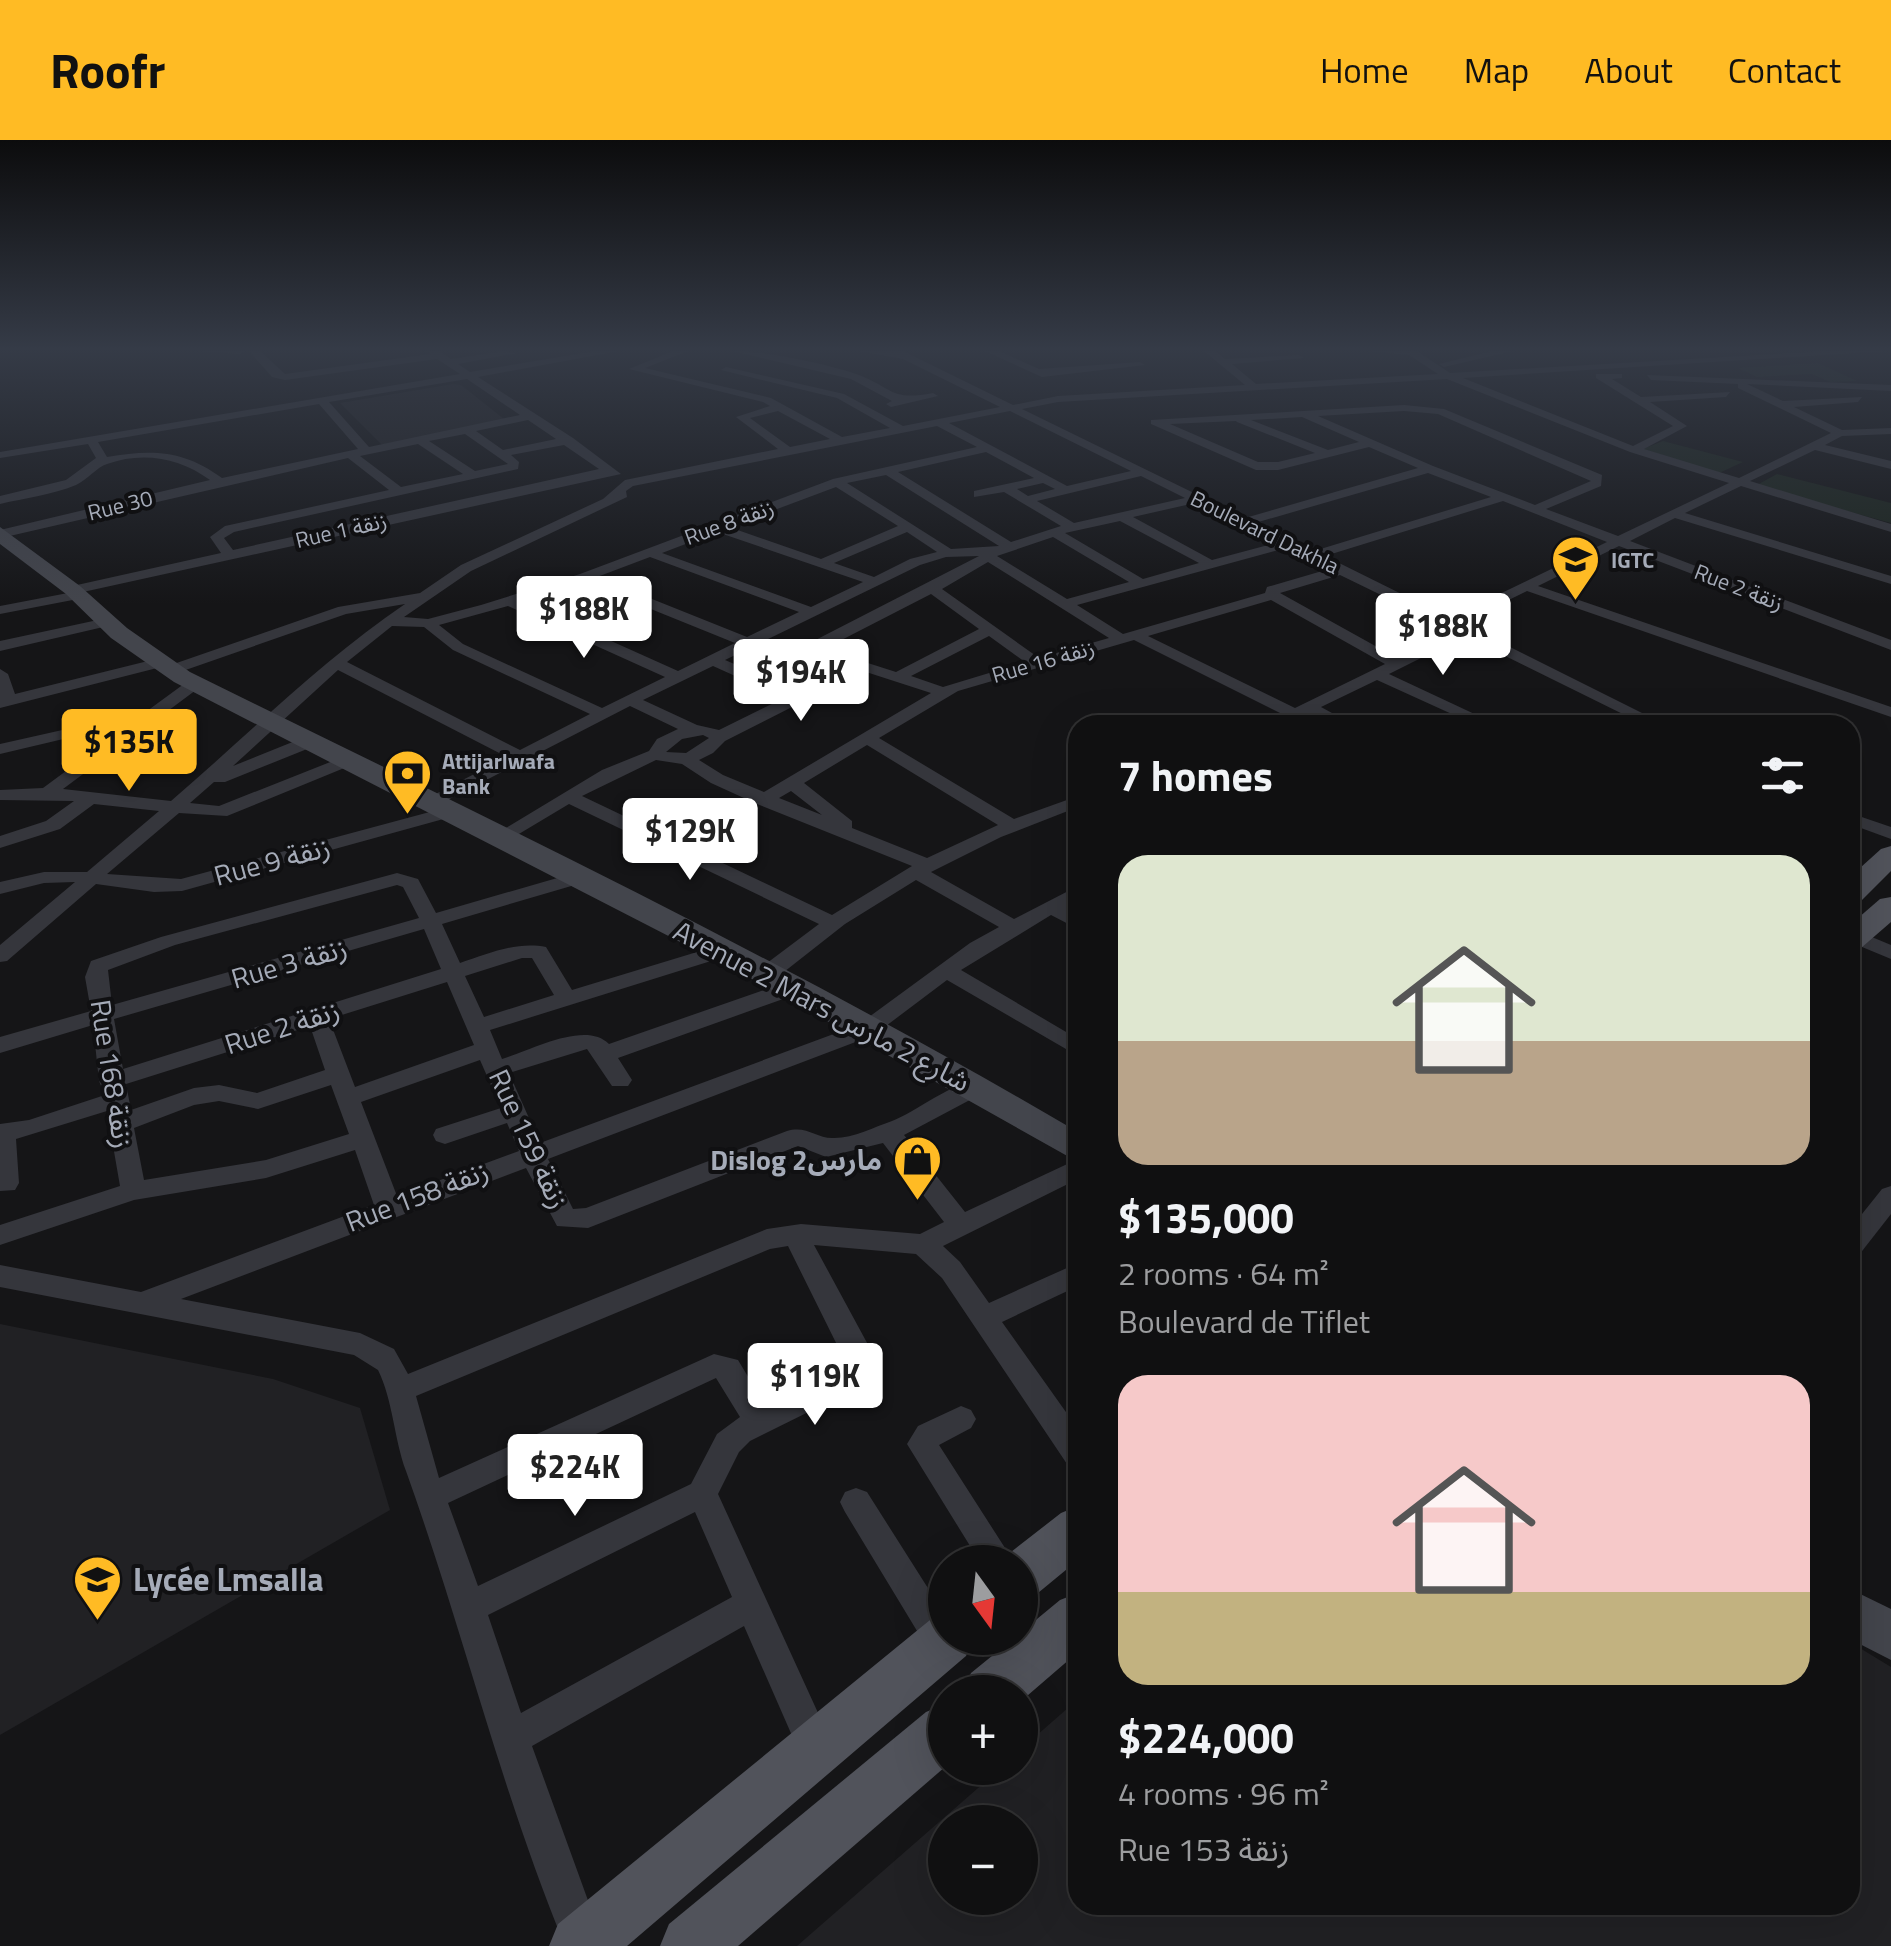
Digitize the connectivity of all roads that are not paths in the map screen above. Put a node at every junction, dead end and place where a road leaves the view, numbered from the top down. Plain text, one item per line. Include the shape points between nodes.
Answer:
1 (112, 435) edge
2 (148, 435) edge
3 (352, 435) edge
4 (442, 435) edge
5 (474, 435) edge
6 (562, 435) edge
7 (767, 435) edge
8 (830, 435) edge
9 (872, 435) edge
10 (882, 435) edge
11 (964, 435) edge
12 (1069, 435) edge
13 (1185, 435) edge
14 (1281, 435) edge
15 (1348, 435) edge
16 (1496, 435) edge
17 (1600, 435) edge
18 (1662, 435) edge
19 (1836, 435) edge
20 (1843, 435) edge
21 (90, 439) junction
22 (420, 440) junction
23 (569, 440) junction
24 (844, 443) junction
25 (1366, 444) junction
26 (1815, 446) junction
27 (1891, 447) edge
28 (987, 448) junction
29 (788, 450) junction
30 (1634, 450) junction
31 (366, 451) junction
32 (162, 452) junction
33 (350, 454) junction
34 (501, 454) junction
35 (1327, 454) junction
36 (0, 455) edge
37 (1005, 458) junction
38 (102, 461) junction
39 (926, 461) junction
40 (1891, 464) edge
41 (885, 469) junction
42 (610, 470) junction
43 (1430, 470) junction
44 (1143, 472) junction
45 (475, 476) junction
46 (1044, 480) junction
47 (220, 482) junction
48 (837, 482) junction
49 (1739, 485) junction
50 (634, 486) junction
51 (1006, 488) junction
52 (1065, 490) junction
53 (401, 493) junction
54 (978, 494) dead end
55 (1504, 497) junction
56 (1196, 499) junction
57 (0, 500) edge
58 (1026, 500) junction
59 (1536, 508) junction
60 (1677, 514) junction
61 (1121, 516) junction
62 (1244, 522) junction
63 (715, 527) junction
64 (906, 528) junction
65 (1073, 528) junction
66 (1891, 528) edge
67 (1054, 532) junction
68 (0, 533) edge
69 (1620, 542) junction
70 (1286, 544) junction
71 (648, 552) junction
72 (947, 553) junction
73 (229, 555) junction
74 (992, 555) junction
75 (1195, 556) junction
76 (1312, 556) junction
77 (821, 564) junction
78 (1210, 564) junction
79 (1341, 570) junction
80 (1126, 574) junction
81 (585, 577) junction
82 (1891, 580) edge
83 (876, 582) junction
84 (1140, 583) junction
85 (1528, 587) junction
86 (933, 588) junction
87 (76, 592) junction
88 (1273, 594) junction
89 (422, 596) junction
90 (509, 602) junction
91 (1065, 604) junction
92 (0, 610) edge
93 (812, 612) junction
94 (390, 620) junction
95 (107, 622) junction
96 (428, 623) junction
97 (1459, 627) junction
98 (989, 630) junction
99 (1128, 637) junction
100 (748, 643) junction
101 (1891, 645) edge
102 (0, 646) edge
103 (813, 650) junction
104 (712, 660) junction
105 (334, 662) junction
106 (1036, 663) junction
107 (1396, 664) junction
108 (165, 666) junction
109 (862, 666) junction
110 (0, 674) edge
111 (1377, 674) junction
112 (678, 677) junction
113 (898, 677) junction
114 (754, 678) junction
115 (194, 684) junction
116 (944, 692) junction
117 (799, 699) junction
118 (630, 700) junction
119 (4, 702) edge
120 (1302, 711) junction
121 (1891, 712) edge
122 (152, 714) junction
123 (602, 714) junction
124 (1293, 715) edge
125 (1315, 715) edge
126 (1468, 715) edge
127 (1638, 715) edge
128 (274, 716) junction
129 (694, 730) junction
130 (718, 737) junction
131 (869, 739) junction
132 (311, 741) junction
133 (0, 748) edge
134 (656, 754) junction
135 (520, 757) junction
136 (685, 758) junction
137 (348, 760) junction
138 (793, 783) junction
139 (198, 786) junction
140 (47, 794) junction
141 (0, 795) edge
142 (569, 797) junction
143 (89, 799) junction
144 (763, 800) junction
145 (1068, 804) edge
146 (443, 807) junction
147 (160, 808) junction
148 (1860, 822) edge
149 (1014, 826) junction
150 (852, 832) junction
151 (1891, 836) edge
152 (500, 838) junction
153 (0, 842) edge
154 (1891, 855) edge
155 (921, 868) junction
156 (80, 877) junction
157 (578, 878) junction
158 (1860, 884) edge
159 (0, 888) edge
160 (1068, 897) edge
161 (1050, 906) junction
162 (1891, 906) edge
163 (1068, 917) edge
164 (431, 922) junction
165 (833, 924) junction
166 (1012, 926) junction
167 (1860, 933) edge
168 (0, 935) edge
169 (1860, 942) edge
170 (720, 951) junction
171 (1891, 953) edge
172 (0, 956) edge
173 (106, 961) joint
174 (946, 970) junction
175 (453, 972) junction
176 (780, 981) junction
177 (566, 997) junction
178 (318, 1016) junction
179 (104, 1017) junction
180 (476, 1026) junction
181 (866, 1030) junction
182 (1068, 1043) edge
183 (0, 1046) edge
184 (605, 1054) junction
185 (491, 1059) junction
186 (337, 1074) junction
187 (620, 1080) dead end
188 (974, 1087) junction
189 (348, 1098) junction
190 (115, 1102) junction
191 (514, 1112) junction
192 (887, 1131) junction
193 (2, 1133) edge
194 (445, 1135) dead end
195 (362, 1138) junction
196 (1068, 1143) edge
197 (532, 1153) junction
198 (1068, 1173) edge
199 (6, 1183) dead end
200 (133, 1191) junction
201 (1891, 1196) edge
202 (388, 1208) junction
203 (962, 1226) junction
204 (0, 1234) edge
205 (795, 1234) junction
206 (1860, 1235) edge
207 (923, 1244) junction
208 (0, 1276) edge
209 (1068, 1279) edge
210 (138, 1304) junction
211 (982, 1319) junction
212 (398, 1392) junction
213 (961, 1418) dead end
214 (758, 1421) junction
215 (1068, 1440) edge
216 (702, 1494) junction
217 (432, 1496) junction
218 (856, 1502) dead end
219 (1068, 1537) edge
220 (987, 1545) edge
221 (1038, 1561) edge
222 (749, 1605) junction
223 (472, 1607) junction
224 (928, 1612) edge
225 (1860, 1618) edge
226 (1068, 1626) edge
227 (1891, 1636) edge
228 (928, 1655) edge
229 (1010, 1675) edge
230 (510, 1739) junction
231 (928, 1745) edge
232 (817, 1750) junction
233 (582, 1944) edge
234 (691, 1946) edge

1 - 21 street
2 - 32 street
3 - 31 street
4 - 22 street, Rue 30
5 - 34 street
6 - 23 street
7 - 29 street
8 - 24 street
9 - 24 street
10 - 24 street
11 - 28 street
12 - 44 street, Boulevard Dakhla
13 - 35 street via 1256,466
14 - 35 street
15 - 25 street, Rue 2 زنقة
16 - 59 street via 1598,478
17 - 30 street
18 - 30 street
19 - 26 street
20 - 27 street
21 - 36 street
21 - 38 street
22 - 31 street, Rue 30
22 - 45 street
23 - 34 street
23 - 42 street
24 - 29 street
24 - 50 street
25 - 35 street
25 - 43 street, Rue 2 زنقة
26 - 40 street
26 - 49 street
28 - 37 street
28 - 39 street
29 - 50 street
30 - 49 street
31 - 33 street, Rue 30
32 - 38 street
32 - 47 street
33 - 47 street, Rue 30
33 - 53 street
34 - 45 street via 514,466
37 - 39 street via 944,468
37 - 46 street
38 - 57 street via 72,481
39 - 41 street, Rue 8 زنقة
41 - 48 street, Rue 8 زنقة
41 - 74 street
42 - 50 street
42 - 73 street, Rue 1 زنقة
43 - 55 street, Rue 2 زنقة
43 - 62 street
44 - 52 street
44 - 56 street, Boulevard Dakhla
45 - 53 street
46 - 51 street
46 - 52 street
47 - 68 street, Rue 30
48 - 63 street, Rue 8 زنقة
48 - 64 street
49 - 60 street
49 - 66 street
50 - 89 street
51 - 54 street
51 - 58 street
52 - 58 street
53 - 73 street via 225,531 217,538
55 - 59 street, Rue 2 زنقة
55 - 76 street
56 - 61 street
56 - 62 street, Boulevard Dakhla
58 - 65 street
59 - 69 street, Rue 2 زنقة
60 - 69 street
60 - 82 street
61 - 65 street
61 - 75 street
62 - 70 street, Boulevard Dakhla
63 - 71 street, Rue 8 زنقة
63 - 77 street
64 - 72 street
64 - 77 street
65 - 67 street
67 - 74 street
67 - 80 street
68 - 87 street, Avenue 2 Mars شارع 2 مارس
69 - 85 street
69 - 101 street, Rue 2 زنقة
70 - 76 street, Boulevard Dakhla
70 - 78 street
71 - 81 street, Rue 8 زنقة
71 - 93 street
72 - 74 street, Rue 9 زنقة
72 - 83 street, Rue 9 زنقة
73 - 87 street, Rue 1 زنقة
74 - 86 street
74 - 91 street
75 - 78 street
75 - 80 street
76 - 79 street, Boulevard Dakhla
77 - 83 street
78 - 84 street
79 - 88 street, Rue 16 زنقة
79 - 97 street, Boulevard Dakhla
80 - 84 street
81 - 90 street, Rue 8 زنقة
81 - 100 street
83 - 93 street, Rue 9 زنقة
84 - 91 street
85 - 97 street
85 - 121 street
86 - 98 street
86 - 103 street
87 - 92 street, Rue 1 زنقة
87 - 95 street, Avenue 2 Mars شارع 2 مارس
88 - 99 street, Rue 16 زنقة
88 - 107 street
89 - 94 street
89 - 108 street via 344,610
90 - 96 street, Rue 8 زنقة
90 - 112 street
91 - 99 street
93 - 100 street, Rue 9 زنقة
94 - 96 street, Rue 8 زنقة
94 - 105 street
95 - 102 street
95 - 108 street, Avenue 2 Mars شارع 2 مارس
96 - 123 street via 458,647
97 - 107 street
97 - 127 street, Boulevard Dakhla
98 - 106 street
98 - 113 street, Rue 16 زنقة
99 - 106 street, Rue 16 زنقة
99 - 120 street
100 - 104 street, Rue 9 زنقة
103 - 109 street
103 - 114 street
104 - 112 street, Rue 9 زنقة
104 - 114 street
105 - 128 street
105 - 135 street
106 - 116 street, Rue 16 زنقة
107 - 111 street
108 - 115 street, Avenue 2 Mars شارع 2 مارس
108 - 119 street
109 - 113 street
109 - 117 street
110 - 119 street
111 - 120 street
111 - 126 street
112 - 118 street, Rue 9 زنقة
113 - 116 street
114 - 117 street
115 - 122 street
115 - 128 street, Avenue 2 Mars شارع 2 مارس
116 - 131 street, Rue 16 زنقة
117 - 130 street
118 - 123 street, Rue 9 زنقة
118 - 129 street
120 - 124 street
120 - 125 street
122 - 133 street
122 - 140 street
123 - 135 street, Rue 9 زنقة
128 - 132 street, Avenue 2 Mars شارع 2 مارس
128 - 139 street
128 - 147 street via 232,737
129 - 130 street
129 - 134 street via 661,744
130 - 136 street
131 - 138 street, Rue 16 زنقة
131 - 149 street
132 - 137 street, Avenue 2 Mars شارع 2 مارس
132 - 139 street
134 - 136 street
134 - 142 street
135 - 146 street, Rue 9 زنقة
136 - 144 street
137 - 146 street, Avenue 2 Mars شارع 2 مارس
137 - 147 street via 229,810
138 - 144 street, Rue 16 زنقة
138 - 150 street
139 - 147 street
140 - 141 street
140 - 143 street
142 - 152 street
142 - 165 street
143 - 147 street
143 - 153 street via 45,828
144 - 150 street
145 - 149 street
146 - 152 street, Avenue 2 Mars شارع 2 مارس
146 - 156 street, Rue 9 زنقة via 182,884
147 - 156 street
148 - 151 street
149 - 155 street
150 - 155 street
152 - 157 street, Avenue 2 Mars شارع 2 مارس
154 - 158 main road
155 - 165 street
155 - 166 street
156 - 159 street, Rue 9 زنقة
156 - 168 street
156 - 172 street
157 - 164 street, Rue 3 زنقة
157 - 170 street, Avenue 2 Mars شارع 2 مارس
160 - 161 street, Rue 158 زنقة
161 - 163 street
161 - 166 street, Rue 158 زنقة
162 - 167 main road
164 - 173 street, Rue 159 زنقة via 407,879 384,881
164 - 175 street, Rue 159 زنقة
164 - 179 street, Rue 3 زنقة
165 - 176 street
166 - 174 street, Rue 158 زنقة
169 - 171 street
170 - 176 street, Avenue 2 Mars شارع 2 مارس
170 - 177 street
173 - 179 street, Rue 168 زنقة via 96,973
174 - 181 street, Rue 158 زنقة
174 - 182 street
175 - 177 street, Rue 2 زنقة via 533,949
175 - 178 street, Rue 2 زنقة
175 - 180 street, Rue 159 زنقة
176 - 181 street, Avenue 2 Mars شارع 2 مارس
176 - 184 street
177 - 180 street
178 - 186 street
178 - 190 street, Rue 2 زنقة
179 - 183 street, Rue 3 زنقة
179 - 190 street, Rue 168 زنقة
180 - 185 street, Rue 159 زنقة
181 - 188 street, Avenue 2 Mars شارع 2 مارس
181 - 197 street, Rue 158 زنقة
184 - 185 street via 584,1040
184 - 187 street
185 - 189 street
185 - 191 street, Rue 159 زنقة
186 - 189 street
186 - 190 street via 258,1101 209,1094
188 - 192 street, Rue 159 زنقة
188 - 196 street, Avenue 2 Mars شارع 2 مارس
189 - 195 street
190 - 193 street
190 - 200 street, Rue 168 زنقة
191 - 194 street
191 - 197 street, Rue 159 زنقة
192 - 197 street, Rue 159 زنقة via 830,1148 804,1137 782,1140 577,1220 560,1213
192 - 203 street
193 - 199 street
195 - 200 street via 266,1169
195 - 202 street
197 - 202 street, Rue 158 زنقة
198 - 203 street
200 - 204 street
201 - 206 street
202 - 210 street, Rue 158 زنقة
203 - 207 street
205 - 207 street
205 - 212 street via 754,1244
205 - 214 street via 861,1369
207 - 211 street via 951,1270
208 - 210 street
209 - 211 street
210 - 212 street via 368,1348 390,1365
211 - 215 street
212 - 217 street
213 - 220 street via 922,1444
214 - 216 street via 738,1432
214 - 217 street via 728,1369 714,1366
216 - 222 street
216 - 223 street
217 - 223 street
218 - 224 street
219 - 221 main road
222 - 230 street
222 - 232 street
223 - 230 street
225 - 227 street
226 - 229 main road
228 - 232 main road
230 - 233 street
231 - 234 main road
232 - 233 main road

